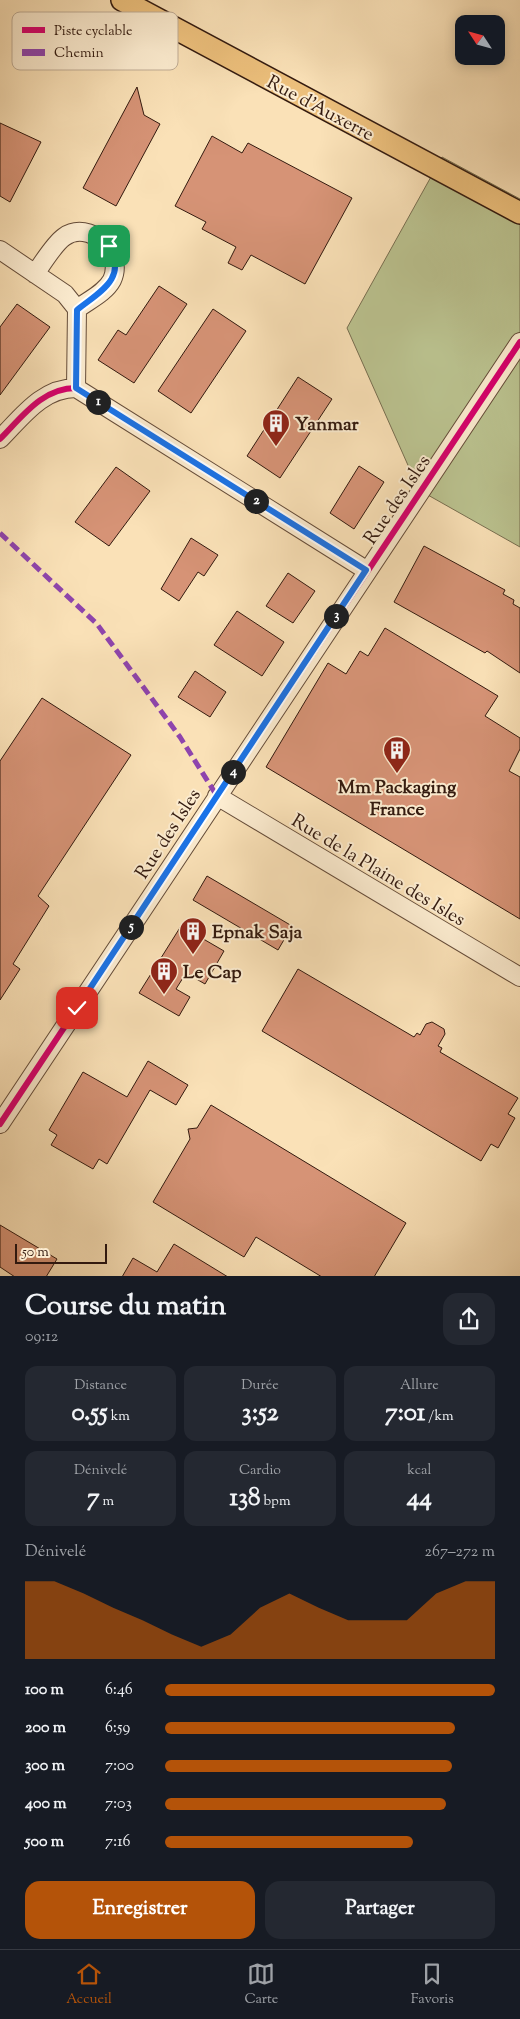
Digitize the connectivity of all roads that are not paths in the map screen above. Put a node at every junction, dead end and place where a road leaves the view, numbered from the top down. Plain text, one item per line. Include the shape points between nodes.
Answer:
1 (122, 0) edge
2 (144, 12) edge
3 (178, 30) edge
4 (520, 214) edge
5 (0, 250) edge
6 (40, 267) junction
7 (82, 306) junction
8 (520, 342) edge
9 (70, 388) junction
10 (0, 439) edge
11 (366, 570) junction
12 (217, 796) junction
13 (520, 977) edge
14 (0, 1124) edge

1 - 2 main road, Rue d'Auxerre
3 - 4 main road, Rue d'Auxerre
5 - 6 street
6 - 7 street via 65,294
6 - 7 street via 64,237 92,234 104,241 114,259 112,279 106,289
7 - 9 street
8 - 11 street, Rue des Isles
9 - 10 street via 44,396
9 - 11 street
11 - 12 street, Rue des Isles
12 - 13 street, Rue de la Plaine des Isles
12 - 14 street, Rue des Isles

